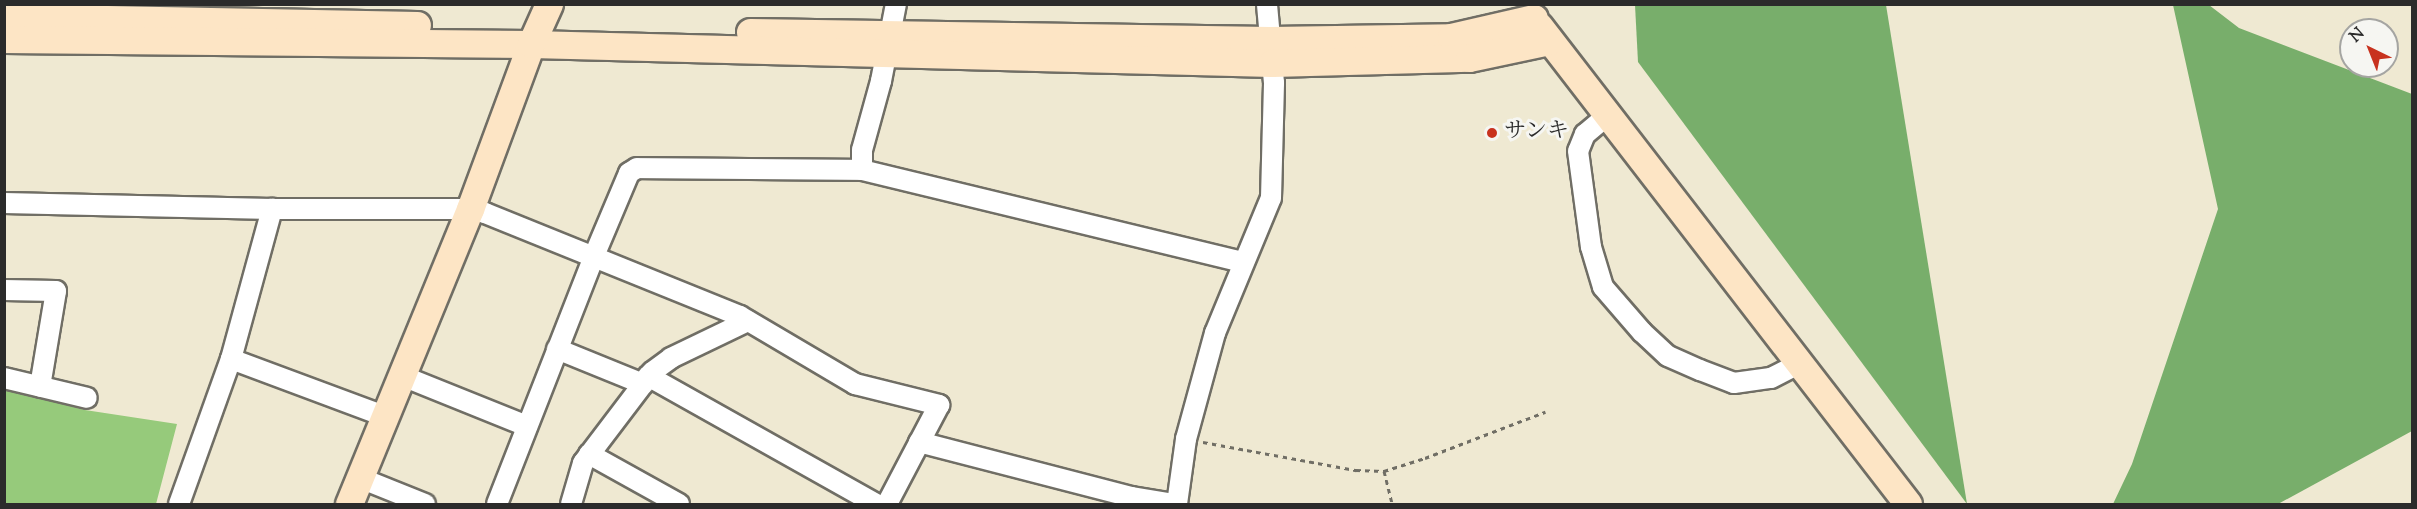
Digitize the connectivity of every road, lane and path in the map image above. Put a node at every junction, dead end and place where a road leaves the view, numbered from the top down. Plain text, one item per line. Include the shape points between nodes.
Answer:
1 (896, 4) edge
2 (1267, 4) edge
3 (1531, 11) edge
4 (286, 14) edge
5 (4, 17) edge
6 (539, 25) edge
7 (4, 39) edge
8 (1549, 41) junction
9 (888, 45) junction
10 (1271, 51) junction
11 (1608, 115) junction
12 (862, 170) junction
13 (4, 203) edge
14 (272, 209) junction
15 (470, 209) junction
16 (594, 256) junction
17 (1242, 262) junction
18 (4, 290) edge
19 (748, 321) junction
20 (557, 349) junction
21 (231, 359) junction
22 (1800, 364) junction
23 (400, 375) junction
24 (4, 378) edge
25 (645, 380) junction
26 (40, 387) junction
27 (87, 398) dead end
28 (1545, 412) dead end
29 (384, 416) junction
30 (527, 426) junction
31 (1186, 439) junction
32 (920, 442) junction
33 (589, 454) junction
34 (1384, 471) junction
35 (360, 478) junction
36 (179, 504) edge
37 (350, 504) edge
38 (425, 504) edge
39 (497, 504) edge
40 (571, 504) edge
41 (679, 504) edge
42 (876, 504) edge
43 (887, 504) edge
44 (1175, 504) edge
45 (1392, 504) edge
46 (1908, 504) edge

1 - 9 street
2 - 10 street
3 - 8 street
3 - 10 street via 1451,37
4 - 5 street
4 - 6 street
6 - 7 street
6 - 9 street
6 - 15 street
8 - 10 street via 1469,58
8 - 11 street
9 - 10 street
9 - 12 street via 862,150
10 - 17 street via 1271,198
11 - 22 street
11 - 22 street via 1585,134 1578,151 1591,247 1603,287 1668,356 1700,370 1734,383 1771,378
12 - 16 street via 637,168 629,173
12 - 17 street
13 - 14 street
14 - 15 street
14 - 21 street
15 - 16 street
15 - 23 street
16 - 19 street
16 - 20 street
17 - 31 street via 1215,333
18 - 26 street via 56,291
19 - 25 street via 671,358
19 - 32 street via 855,384 939,405
20 - 25 street
20 - 30 street
21 - 29 street
21 - 36 street
22 - 46 street
23 - 29 street
23 - 30 street
24 - 26 street
25 - 33 street
25 - 42 street
26 - 27 street
28 - 34 path
29 - 35 street
30 - 39 street
31 - 34 path via 1356,470
31 - 44 street
32 - 43 street
32 - 44 street
33 - 40 street
33 - 41 street
34 - 45 path
35 - 37 street
35 - 38 street

